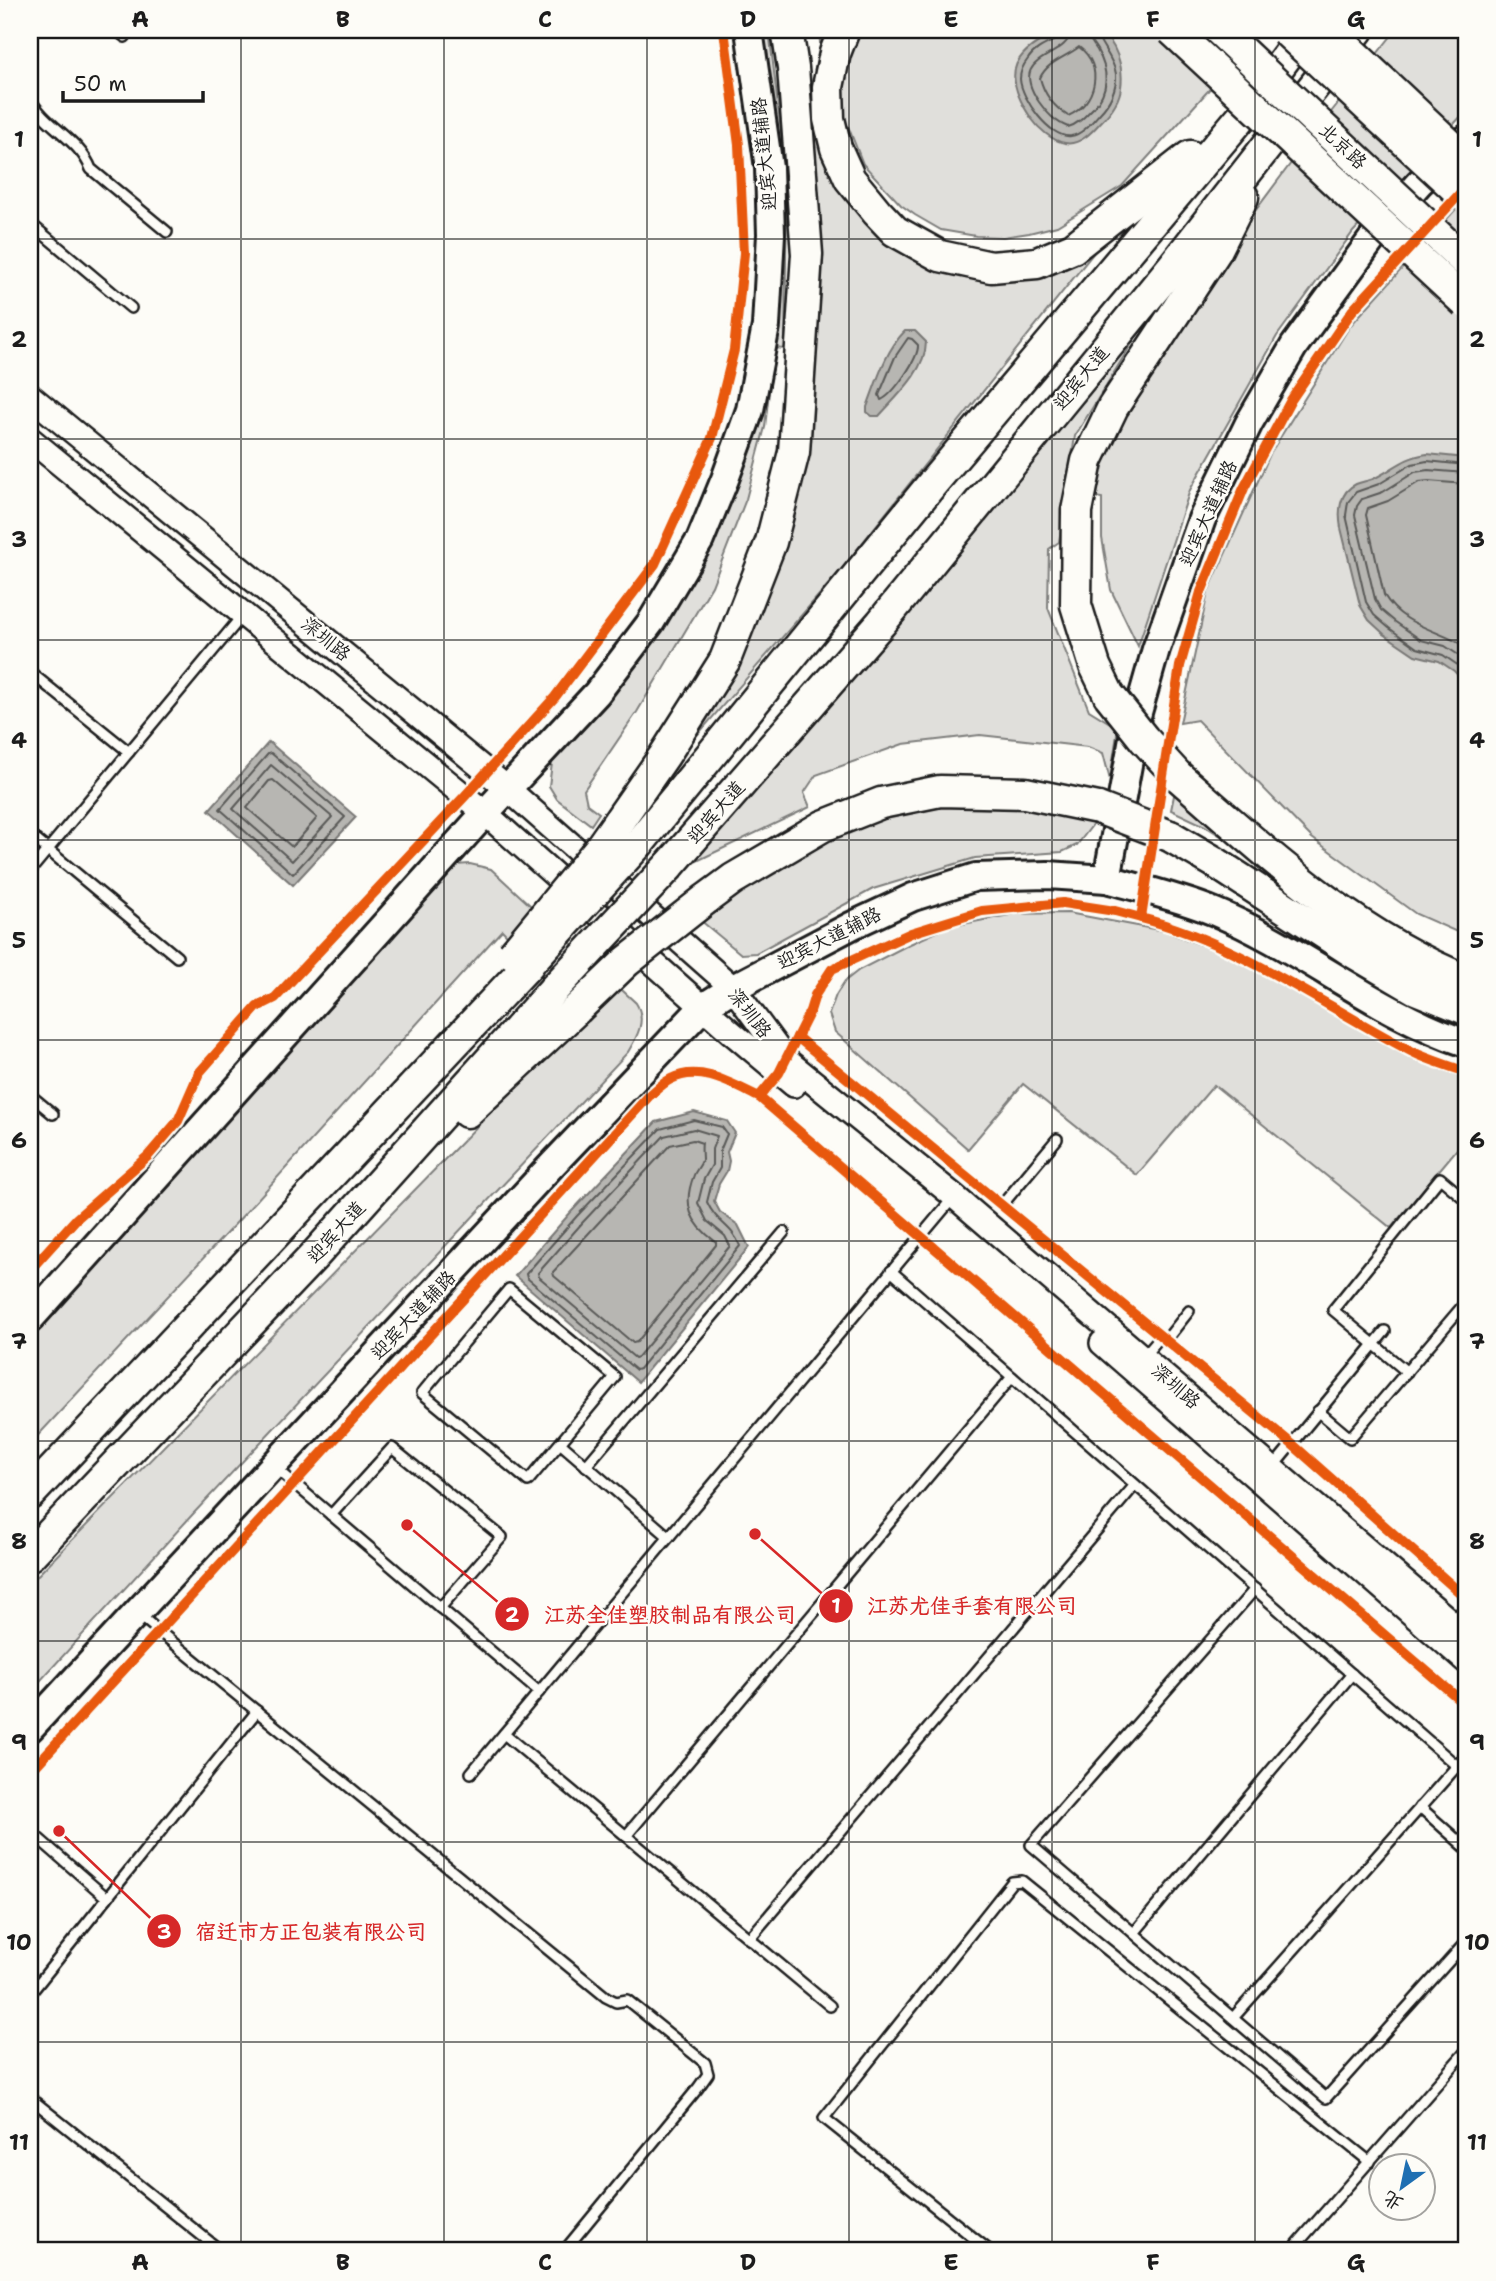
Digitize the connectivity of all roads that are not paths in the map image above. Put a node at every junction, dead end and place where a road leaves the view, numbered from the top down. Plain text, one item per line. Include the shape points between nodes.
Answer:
1 (116, 30) edge
2 (749, 30) edge
3 (787, 30) edge
4 (844, 30) edge
5 (1219, 30) edge
6 (1285, 30) edge
7 (1306, 30) edge
8 (1176, 32) edge
9 (1348, 34) edge
10 (125, 37) dead end
11 (30, 99) edge
12 (1242, 115) junction
13 (1466, 139) edge
14 (1271, 141) junction
15 (1466, 160) edge
16 (1466, 198) edge
17 (30, 223) edge
18 (167, 232) dead end
19 (1466, 262) edge
20 (1466, 303) edge
21 (131, 308) dead end
22 (30, 396) edge
23 (30, 439) edge
24 (243, 614) junction
25 (30, 672) edge
26 (129, 752) junction
27 (508, 789) junction
28 (485, 813) junction
29 (628, 833) junction
30 (30, 835) edge
31 (48, 850) junction
32 (30, 872) edge
33 (1107, 879) junction
34 (177, 957) dead end
35 (1466, 980) edge
36 (733, 988) junction
37 (703, 1007) junction
38 (1466, 1009) edge
39 (1466, 1043) edge
40 (30, 1095) edge
41 (53, 1114) dead end
42 (1057, 1139) dead end
43 (1466, 1200) edge
44 (950, 1201) junction
45 (1002, 1205) dead end
46 (784, 1232) dead end
47 (314, 1256) junction
48 (891, 1271) junction
49 (1466, 1302) edge
50 (1189, 1311) dead end
51 (30, 1319) edge
52 (1385, 1331) dead end
53 (1374, 1344) junction
54 (1137, 1364) junction
55 (1407, 1371) junction
56 (1012, 1377) junction
57 (1318, 1412) junction
58 (560, 1443) junction
59 (586, 1465) junction
60 (273, 1466) junction
61 (1266, 1475) junction
62 (1135, 1485) junction
63 (30, 1494) edge
64 (76, 1504) junction
65 (331, 1515) junction
66 (669, 1537) junction
67 (30, 1555) edge
68 (30, 1566) edge
69 (1255, 1589) junction
70 (440, 1608) junction
71 (137, 1613) junction
72 (1466, 1635) edge
73 (1466, 1661) edge
74 (1352, 1674) junction
75 (539, 1692) junction
76 (257, 1712) junction
77 (30, 1728) edge
78 (504, 1734) junction
79 (1466, 1755) edge
80 (1457, 1766) junction
81 (471, 1773) dead end
82 (1420, 1807) junction
83 (30, 1832) edge
84 (626, 1836) junction
85 (1466, 1848) edge
86 (107, 1898) junction
87 (1133, 1933) junction
88 (749, 1939) junction
89 (1466, 1942) edge
90 (30, 1994) edge
91 (830, 2006) dead end
92 (1233, 2018) junction
93 (1466, 2051) edge
94 (30, 2098) edge
95 (1379, 2152) edge
96 (1366, 2159) edge
97 (1366, 2167) edge
98 (221, 2251) edge
99 (565, 2251) edge
100 (990, 2251) edge
101 (1291, 2251) edge

1 - 10 lane
2 - 27 main road, 迎宾大道辅路 via 769,168 771,234 766,326 750,410 700,540 651,622 597,693
3 - 29 highway via 807,254 794,452 771,541 725,660 664,756
4 - 12 highway via 828,87 836,148 850,179 895,231 940,256 991,267 1037,263 1073,248
5 - 19 highway, 北京路, bridge
6 - 16 highway, bridge
7 - 12 highway, 迎宾大道
8 - 20 highway, bridge
9 - 14 highway, 迎宾大道
9 - 15 highway, bridge
11 - 18 lane via 37,113 86,156 91,169
12 - 29 highway, 迎宾大道 via 932,484
13 - 33 main road, 迎宾大道辅路 via 1386,220 1294,346 1249,423 1202,519 1137,716
14 - 35 highway, bridge via 1216,251 1113,407 1087,461 1077,511 1076,605 1109,695 1178,776 1344,914 1412,956
14 - 47 highway, 迎宾大道, bridge via 881,624
17 - 21 lane
22 - 27 street, 深圳路
23 - 24 street, 深圳路
24 - 26 lane
24 - 28 street, 深圳路
25 - 26 lane
26 - 31 lane
27 - 28 main road, 迎宾大道辅路
27 - 36 street, 深圳路
28 - 37 street, 深圳路
28 - 51 main road, 迎宾大道辅路
29 - 63 highway, 迎宾大道, bridge via 299,1208
30 - 31 lane
31 - 32 lane
31 - 34 lane
33 - 36 main road, 迎宾大道辅路 via 976,877 912,897
33 - 39 main road via 1215,912 1408,1017
36 - 37 main road, 迎宾大道辅路
36 - 44 street, 深圳路 via 786,1060
37 - 44 street, 深圳路 via 779,1073
37 - 60 main road, 迎宾大道辅路
38 - 47 highway, bridge via 1416,989 1170,836 1098,808 1025,793 940,791 881,803 823,826 733,879 626,962
40 - 41 lane
42 - 45 lane
43 - 53 lane via 1440,1178 1333,1310
44 - 48 lane
44 - 54 street, 深圳路
46 - 59 lane
47 - 64 highway, 迎宾大道
48 - 56 lane
48 - 66 lane
49 - 55 lane
50 - 54 lane
52 - 53 lane
53 - 55 lane
53 - 57 lane
54 - 61 street, 深圳路
55 - 57 lane via 1350,1438
56 - 62 lane
56 - 84 lane
57 - 61 lane
58 - 58 lane via 528,1482 422,1393 509,1289 615,1377
58 - 59 lane
59 - 66 lane
60 - 65 lane
60 - 71 main road, 迎宾大道辅路
61 - 72 street, 深圳路
61 - 73 street, 深圳路
62 - 69 lane
62 - 88 lane
64 - 67 highway, 迎宾大道
64 - 68 highway
65 - 70 lane
65 - 70 lane via 393,1448 502,1537
66 - 75 lane
69 - 74 lane
69 - 87 lane via 1031,1845
70 - 75 lane
71 - 76 lane
71 - 77 main road, 迎宾大道辅路
74 - 80 lane
74 - 87 lane
75 - 78 lane
76 - 86 lane
76 - 99 lane via 606,1997 616,2002 628,2000 705,2063 708,2074 698,2088
78 - 81 lane
78 - 84 lane
79 - 80 lane
80 - 82 lane
82 - 85 lane
82 - 92 lane
83 - 86 lane
84 - 88 lane
86 - 90 lane
87 - 92 lane
88 - 91 lane
89 - 92 lane via 1326,2098
93 - 95 lane
94 - 98 lane
96 - 100 lane via 1022,1881 1012,1882 824,2118
97 - 101 lane

